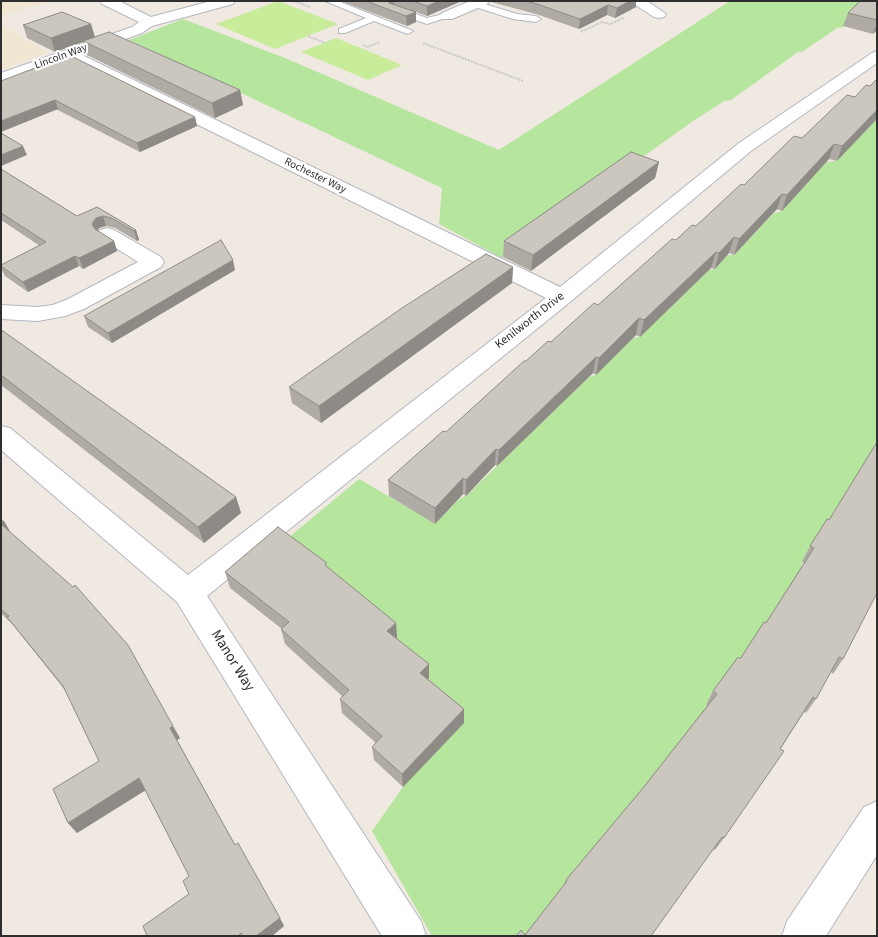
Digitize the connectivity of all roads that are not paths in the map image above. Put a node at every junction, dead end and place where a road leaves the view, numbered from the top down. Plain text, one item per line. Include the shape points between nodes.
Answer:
1 (107, 1) edge
2 (228, 1) edge
3 (329, 1) edge
4 (479, 3) edge
5 (641, 4) edge
6 (660, 8) edge
7 (394, 9) edge
8 (447, 16) joint
9 (374, 18) junction
10 (536, 19) dead end
11 (146, 22) junction
12 (342, 31) dead end
13 (408, 31) dead end
14 (69, 54) junction
15 (877, 56) edge
16 (1, 78) edge
17 (107, 234) edge
18 (562, 297) junction
19 (1, 312) edge
20 (1, 435) edge
21 (188, 593) junction
22 (877, 820) edge
23 (406, 936) edge
24 (802, 936) edge

1 - 11 street
2 - 11 street, Lincoln Way
3 - 9 lane
4 - 8 street
4 - 10 lane via 516,17
5 - 6 street
7 - 8 lane via 427,21
9 - 12 lane
9 - 13 lane
11 - 14 street, Lincoln Way via 137,30
14 - 16 street, Lincoln Way
14 - 18 street, Rochester Way
15 - 18 street, Kenilworth Drive via 744,147
17 - 19 street via 153,262 57,311 38,314
18 - 21 street, Kenilworth Drive
20 - 21 street, Manor Way
21 - 23 street, Manor Way
22 - 24 street

